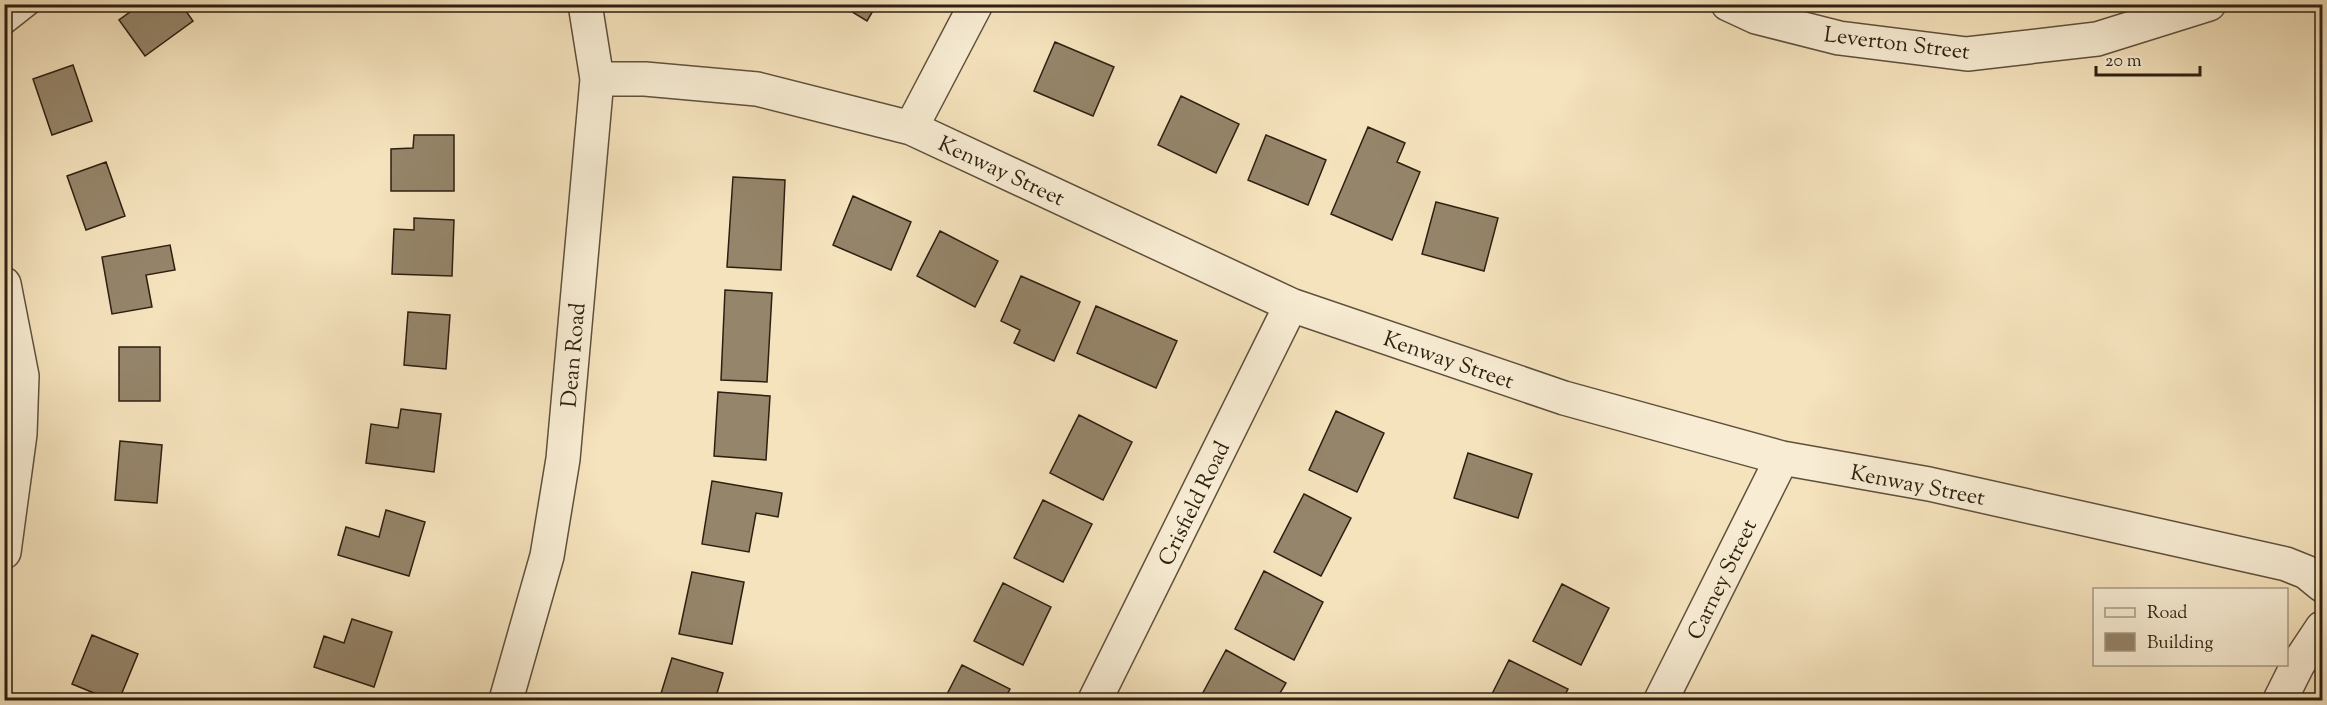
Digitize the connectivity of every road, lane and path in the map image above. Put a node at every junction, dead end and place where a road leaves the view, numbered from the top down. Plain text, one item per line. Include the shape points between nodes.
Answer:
1 (32, 4) edge
2 (585, 4) edge
3 (976, 4) edge
4 (1728, 4) edge
5 (2209, 4) edge
6 (4, 26) edge
7 (597, 79) junction
8 (911, 128) junction
9 (4, 284) edge
10 (1292, 306) junction
11 (1782, 458) junction
12 (4, 552) edge
13 (2322, 585) edge
14 (2322, 628) edge
15 (506, 700) edge
16 (1095, 700) edge
17 (1661, 700) edge
18 (2280, 700) edge

1 - 6 lane
2 - 7 street, Dean Road
3 - 8 street
4 - 5 street, Leverton Street via 1756,17 1839,38 1967,54 2097,39
7 - 8 street, Kenway Street via 757,89
7 - 15 street, Dean Road via 563,459 547,556
8 - 10 street, Kenway Street
9 - 12 street via 22,375 20,434
10 - 11 street, Kenway Street via 1564,398
10 - 16 street, Crisfield Road
11 - 13 street, Kenway Street via 1929,484 2286,564 2306,572
11 - 17 street, Carney Street
14 - 18 street

